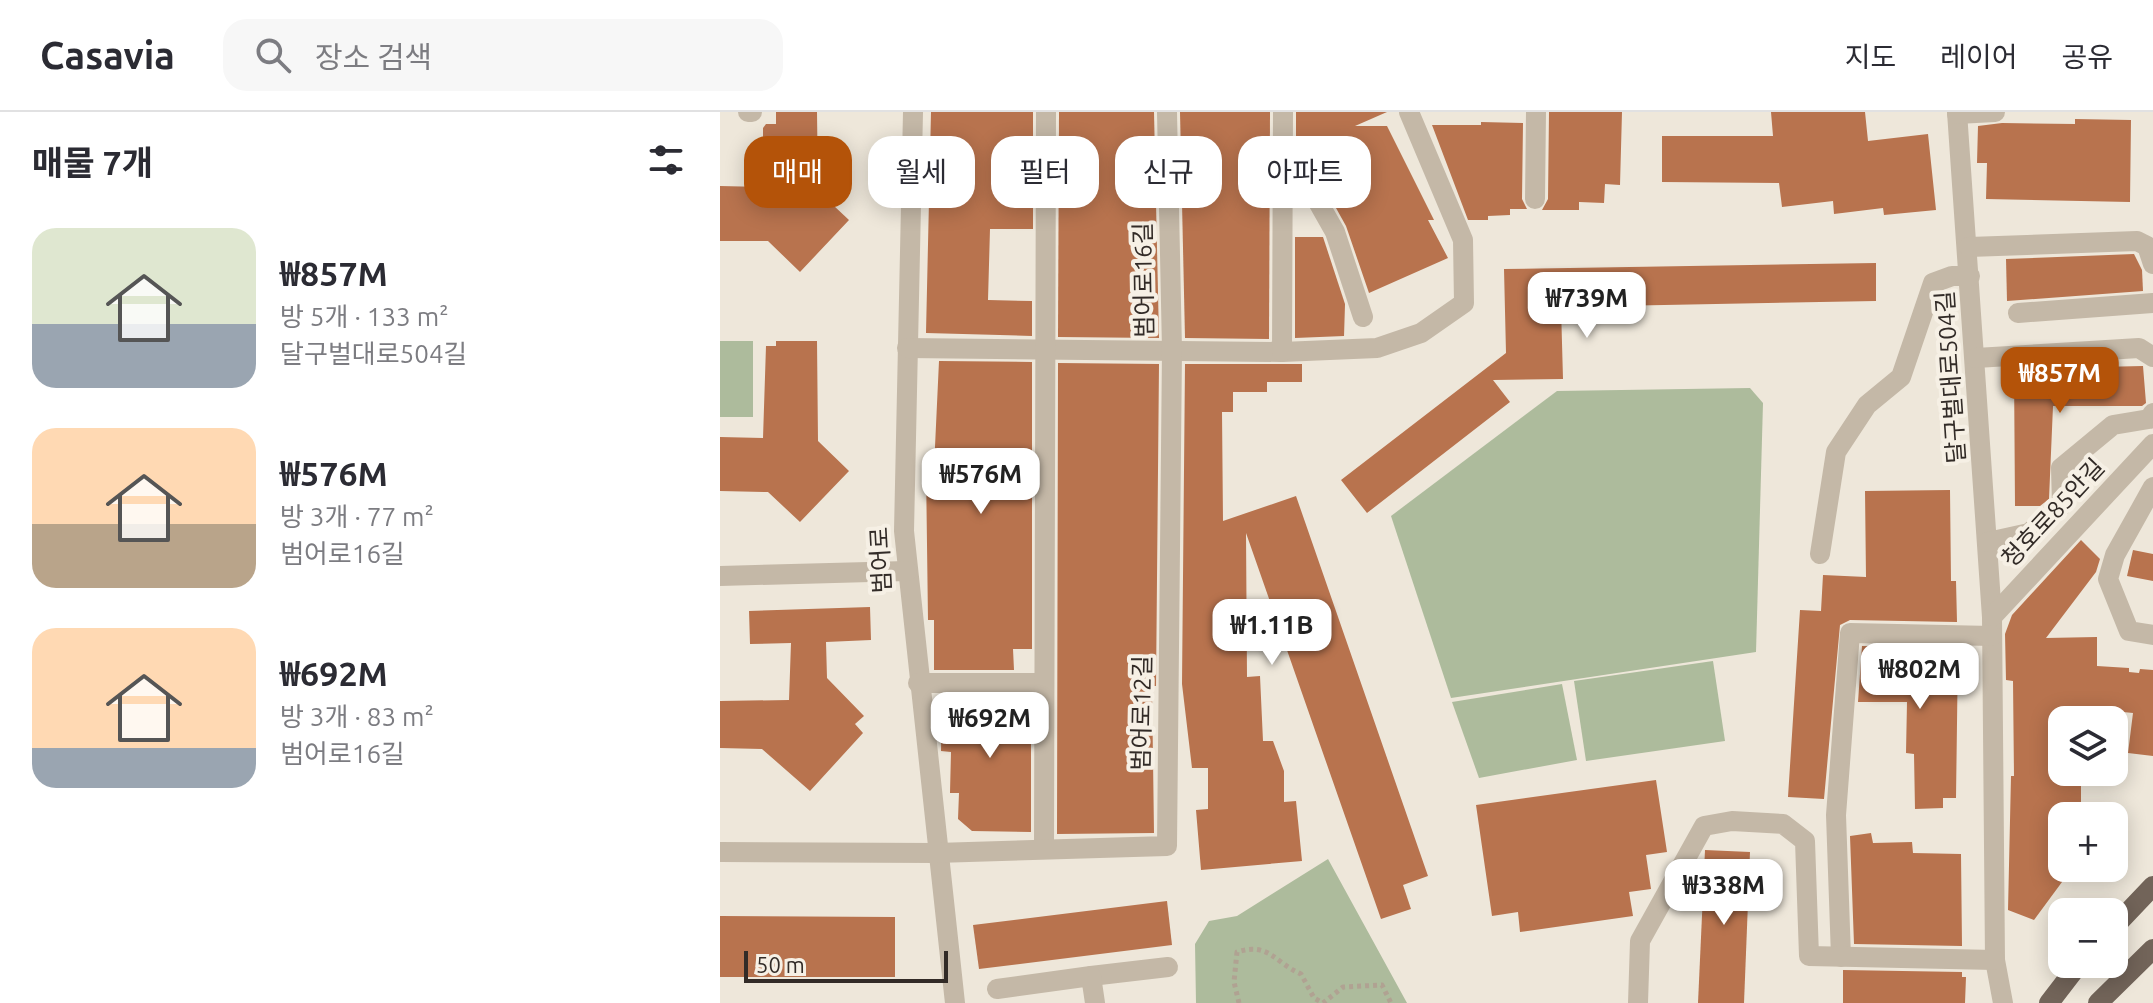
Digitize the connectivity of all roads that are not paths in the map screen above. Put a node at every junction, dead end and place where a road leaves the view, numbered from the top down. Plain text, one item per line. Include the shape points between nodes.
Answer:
1 (913, 112) edge
2 (1046, 112) edge
3 (1167, 112) edge
4 (1283, 112) edge
5 (1409, 112) edge
6 (1536, 112) edge
7 (1995, 112) edge
8 (1957, 113) edge
9 (1283, 136) edge
10 (1535, 199) dead end
11 (1283, 208) edge
12 (1321, 208) edge
13 (1969, 247) junction
14 (2153, 264) edge
15 (1970, 276) junction
16 (2153, 303) edge
17 (2018, 313) dead end
18 (1363, 317) dead end
19 (907, 348) junction
20 (1045, 350) junction
21 (1172, 350) junction
22 (1282, 352) junction
23 (2153, 357) edge
24 (1976, 358) junction
25 (2153, 413) edge
26 (2153, 444) edge
27 (2153, 487) edge
28 (1988, 542) junction
29 (1820, 554) dead end
30 (907, 571) junction
31 (720, 576) edge
32 (1992, 627) junction
33 (2153, 635) edge
34 (918, 683) junction
35 (1044, 683) junction
36 (1044, 848) junction
37 (720, 852) edge
38 (936, 853) junction
39 (2153, 886) edge
40 (2128, 912) edge
41 (2153, 949) edge
42 (1836, 957) junction
43 (1995, 960) junction
44 (1168, 967) dead end
45 (1091, 976) junction
46 (2068, 978) edge
47 (997, 989) dead end
48 (955, 1003) edge
49 (1095, 1003) edge
50 (1638, 1003) edge
51 (2003, 1003) edge
52 (2049, 1003) edge
53 (2098, 1003) edge

1 - 19 street, 범어로
2 - 20 street
3 - 21 street, 범어로16길
4 - 9 street
5 - 22 street, 범어로16길 via 1463,240 1464,303 1421,333 1377,348
6 - 10 street
7 - 8 street, 달구벌대로504길
8 - 13 street, 달구벌대로504길
11 - 22 street
12 - 18 street via 1335,232
13 - 14 street via 2137,241 2147,246
13 - 15 street, 달구벌대로504길
15 - 24 street, 달구벌대로504길
15 - 29 street via 1933,283 1901,377 1867,405 1836,452
16 - 17 street
19 - 20 street, 범어로16길
19 - 30 street, 범어로
20 - 21 street, 범어로16길
20 - 35 street
21 - 22 street, 범어로16길
21 - 36 street, 범어로12길 via 1167,846
23 - 24 street via 2139,348
24 - 28 street, 달구벌대로504길
25 - 28 street via 2149,419 2113,425 2061,468 2062,505 2029,533
26 - 32 street, 청호로85안길
27 - 33 street via 2115,555 2108,579 2129,631
28 - 32 street, 달구벌대로504길
30 - 31 street
30 - 34 street, 범어로
32 - 42 street via 1850,633 1836,815
32 - 43 street, 달구벌대로504길
34 - 35 street
34 - 38 street, 범어로
35 - 36 street
36 - 38 street, 범어로12길
37 - 38 street, 범어로12길
38 - 48 street, 범어로
39 - 40 main road
41 - 53 main road
42 - 43 street
42 - 50 street via 1809,956 1805,841 1783,824 1732,821 1704,826 1640,941
43 - 51 street, 달구벌대로504길
44 - 45 street
45 - 47 street
45 - 49 street
46 - 52 main road

